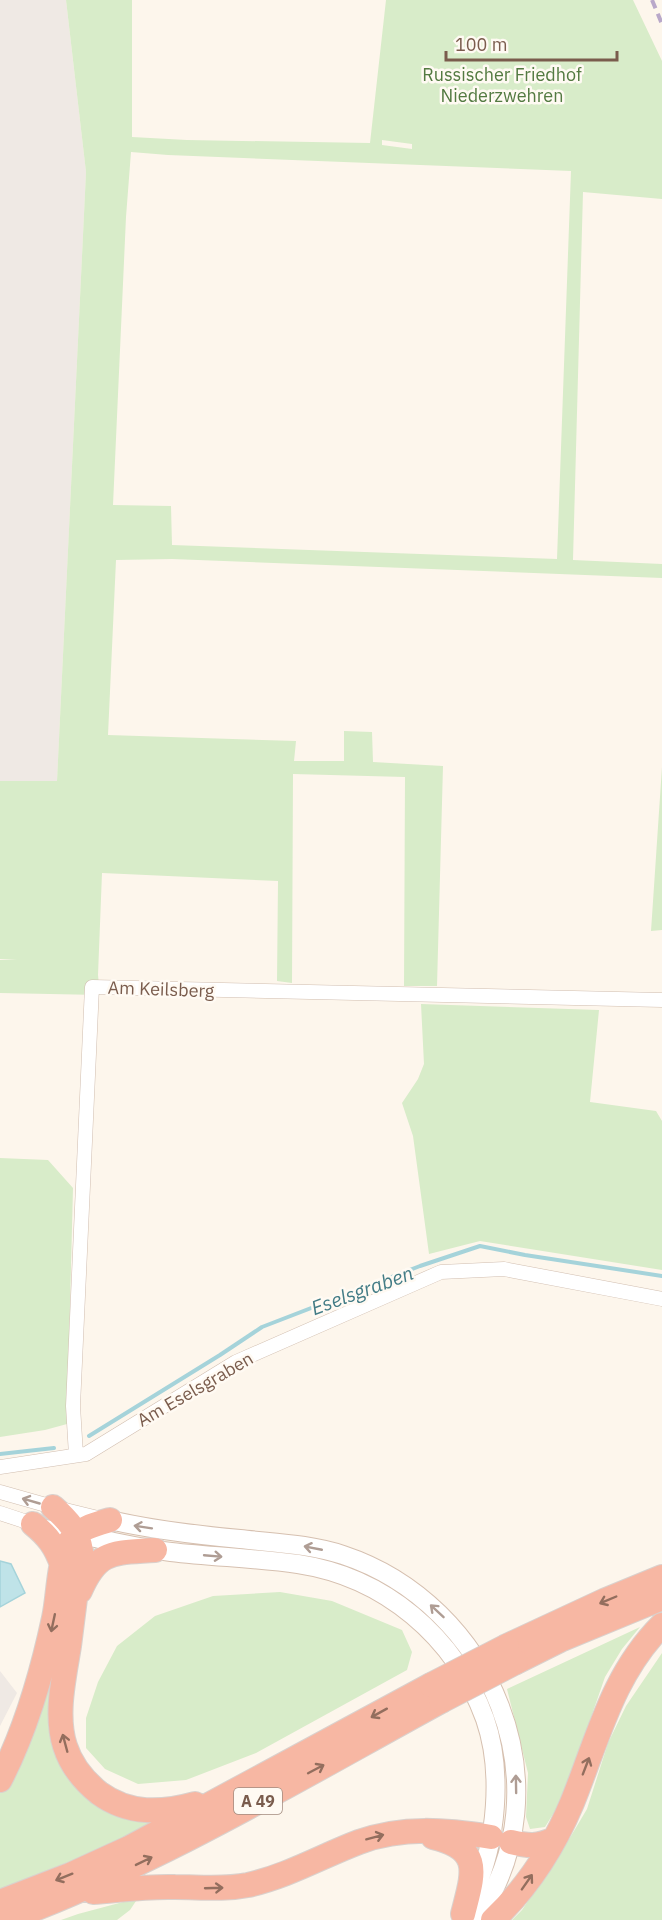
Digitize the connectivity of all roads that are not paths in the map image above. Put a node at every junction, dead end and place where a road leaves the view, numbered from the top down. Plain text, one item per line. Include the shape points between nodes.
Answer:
1 (662, 1000) edge
2 (662, 1299) edge
3 (76, 1455) junction
4 (0, 1467) edge
5 (0, 1492) edge
6 (53, 1507) junction
7 (0, 1513) edge
8 (110, 1521) junction
9 (33, 1524) junction
10 (77, 1534) junction
11 (155, 1550) junction
12 (62, 1565) junction
13 (662, 1578) edge
14 (662, 1598) edge
15 (75, 1605) junction
16 (662, 1625) edge
17 (511, 1654) junction
18 (436, 1693) junction
19 (0, 1780) edge
20 (229, 1795) junction
21 (407, 1831) junction
22 (500, 1839) junction
23 (554, 1839) junction
24 (72, 1894) junction
25 (0, 1902) edge
26 (466, 1918) edge
27 (6, 1920) edge
28 (493, 1920) edge

1 - 3 street, Am Keilsberg via 92,987 73,1406
2 - 3 street, Am Eselsgraben via 504,1269 441,1272 236,1362 95,1449
3 - 4 street, Am Eselsgraben
6 -> 5 street
6 - 8 street
6 - 10 highway
7 - 9 street
8 - 10 highway
22 -> 8 main road via 516,1804 516,1769 500,1706 471,1650 414,1591 379,1570 323,1550
9 - 10 street
9 - 12 highway via 48,1537
10 - 11 main road
10 - 12 highway via 71,1539
10 - 15 highway via 81,1551
11 - 15 highway via 116,1553 101,1560 88,1573
11 -> 22 main road via 326,1570 368,1586 416,1617 455,1660 487,1725
12 -> 19 highway via 43,1666 24,1726
13 -> 17 highway, A 49 via 606,1600
14 - 17 highway, A 49 via 560,1640
20 -> 15 highway via 152,1812 111,1801 80,1774 65,1745 61,1722
23 -> 16 highway via 614,1693 636,1654
17 - 18 highway, A 49, bridge
18 -> 20 highway, A 49
24 -> 18 highway, A 49 via 207,1830
20 -> 25 highway, A 49 via 129,1848
21 - 22 highway via 441,1830
24 -> 21 highway via 150,1887 244,1886 276,1878 359,1842
21 - 26 highway via 449,1841 466,1854 472,1872
22 - 23 highway via 528,1846
22 - 26 main road via 497,1884
28 -> 23 highway via 522,1889
24 - 27 highway, A 49

